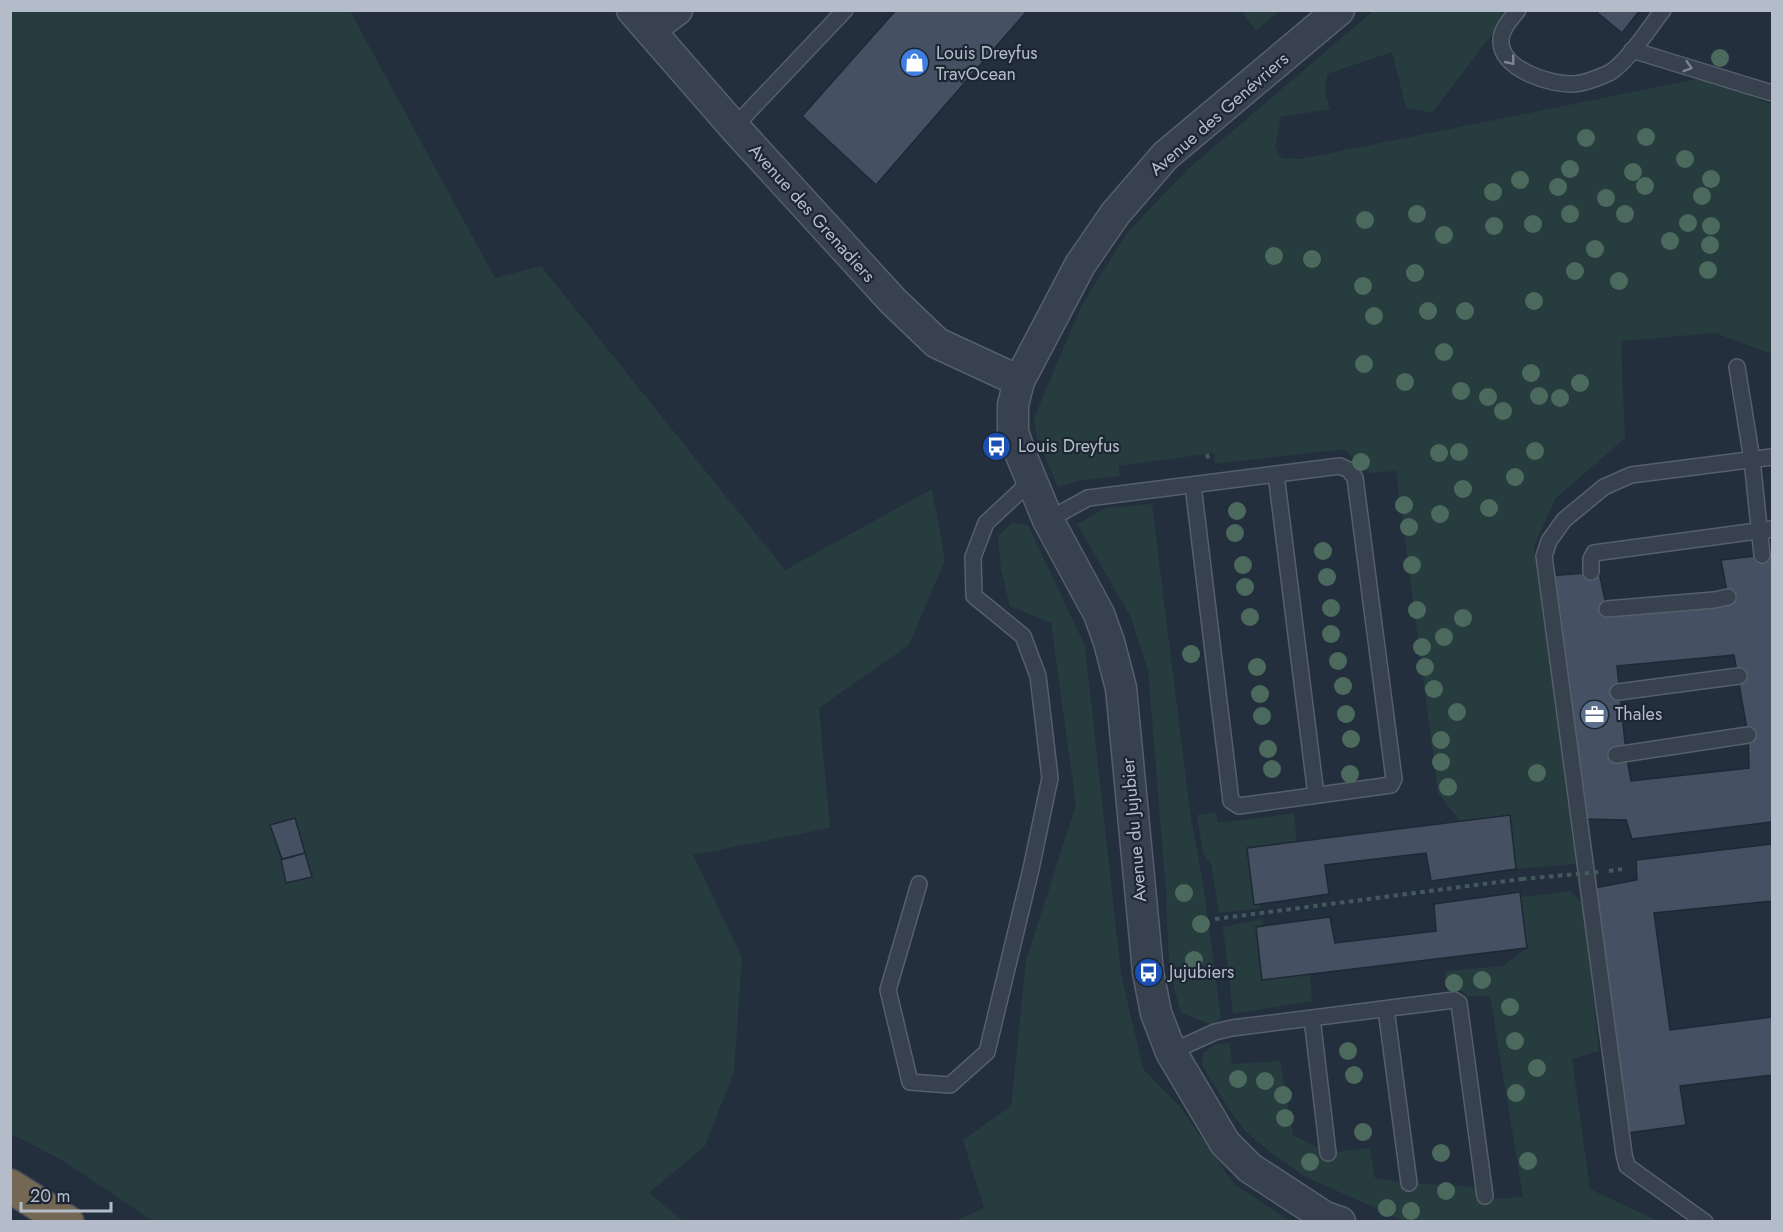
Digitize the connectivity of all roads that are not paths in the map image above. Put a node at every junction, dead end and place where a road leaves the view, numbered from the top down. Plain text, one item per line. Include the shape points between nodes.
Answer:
1 (677, 10) edge
2 (845, 10) edge
3 (1339, 10) edge
4 (1518, 10) edge
5 (1663, 10) edge
6 (641, 20) edge
7 (1632, 50) junction
8 (1773, 93) edge
9 (734, 127) junction
10 (1737, 367) dead end
11 (1019, 381) junction
12 (1773, 458) edge
13 (1752, 460) junction
14 (1276, 474) junction
15 (1031, 481) junction
16 (1193, 485) junction
17 (1048, 520) junction
18 (1766, 530) edge
19 (1762, 555) dead end
20 (1591, 572) dead end
21 (1728, 597) dead end
22 (1607, 609) dead end
23 (1739, 676) dead end
24 (1618, 692) dead end
25 (1748, 735) dead end
26 (1616, 755) dead end
27 (1316, 795) junction
28 (919, 884) dead end
29 (1386, 1009) junction
30 (1312, 1018) junction
31 (1171, 1052) junction
32 (1328, 1153) dead end
33 (1409, 1183) dead end
34 (10, 1186) edge
35 (1485, 1196) dead end
36 (67, 1221) edge
37 (1340, 1221) edge
38 (1705, 1221) edge

1 - 6 street
2 - 9 lane
3 - 11 street, Avenue des Genévriers via 1165,156 1122,206 1080,265
4 -> 7 lane via 1505,28 1501,42 1505,55 1516,68 1555,83 1597,79 1612,71
5 - 7 lane
6 - 9 street, Avenue des Grenadiers
7 -> 8 lane
9 - 11 street, Avenue des Grenadiers via 937,344
10 - 13 lane
11 - 15 street, Avenue du Jujubier via 1013,405 1013,432
12 - 13 lane
13 - 18 lane
13 - 38 lane via 1631,475 1604,487 1564,520 1548,541 1544,556 1624,1154 1628,1166
14 - 16 lane
14 - 27 lane
14 - 27 lane via 1340,466 1355,478 1394,779 1391,785
15 - 17 street, Avenue du Jujubier
15 - 28 lane via 986,523 973,557 974,596 1023,636 1038,676 1050,778 987,1052 950,1084 910,1082 888,990
16 - 17 lane via 1088,498
16 - 27 lane via 1231,801 1239,806
17 - 31 street, Avenue du Jujubier via 1099,614 1121,688 1148,972 1156,1013
18 - 19 lane
18 - 20 lane via 1594,553
21 - 22 lane
23 - 24 lane
25 - 26 lane
29 - 30 lane
29 - 33 lane
29 - 35 lane via 1454,1000 1459,1003
30 - 31 lane via 1215,1032
30 - 32 lane
31 - 37 street, Avenue du Jujubier via 1225,1143 1250,1168 1326,1217
34 - 36 highway

